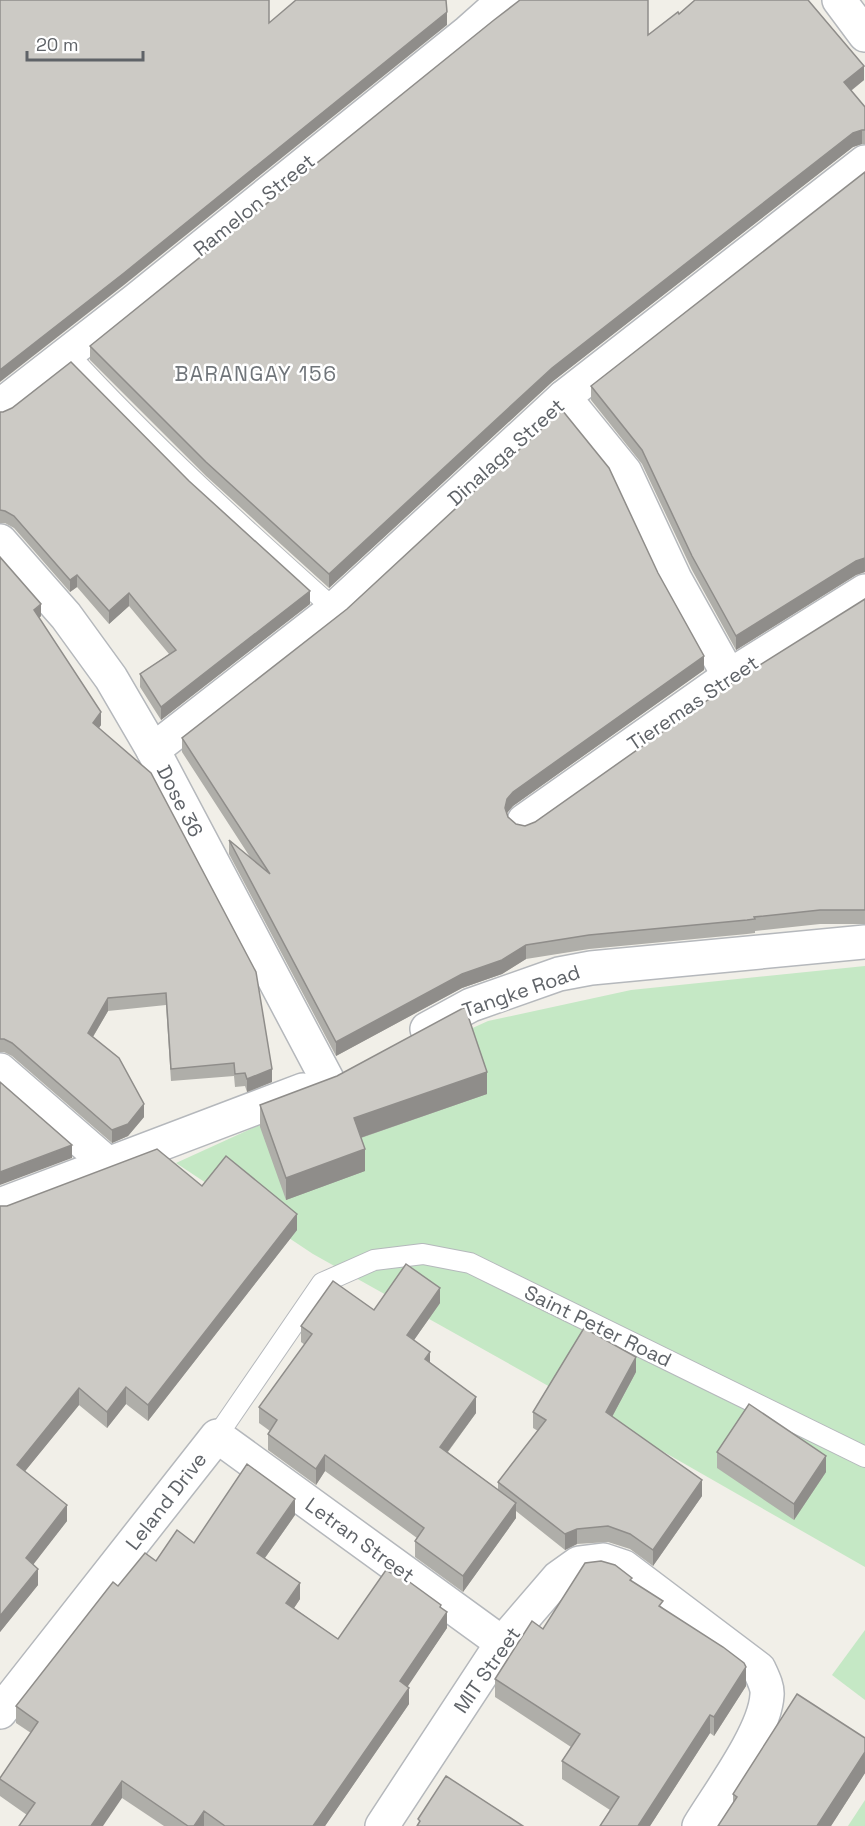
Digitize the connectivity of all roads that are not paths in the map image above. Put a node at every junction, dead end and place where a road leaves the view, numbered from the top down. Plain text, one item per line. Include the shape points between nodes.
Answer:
1 (504, 0) edge
2 (839, 0) edge
3 (865, 35) edge
4 (865, 162) edge
5 (68, 354) junction
6 (564, 398) junction
7 (0, 406) edge
8 (0, 541) edge
9 (865, 591) edge
10 (334, 609) junction
11 (729, 676) junction
12 (153, 750) junction
13 (524, 821) dead end
14 (865, 942) edge
15 (400, 1043) edge
16 (359, 1065) edge
17 (0, 1070) edge
18 (328, 1081) junction
19 (107, 1163) junction
20 (0, 1205) edge
21 (322, 1283) joint
22 (217, 1436) junction
23 (860, 1452) edge
24 (502, 1643) junction
25 (0, 1712) edge
26 (382, 1826) edge
27 (699, 1826) edge

1 - 5 street, Ramelon Street
2 - 3 street
4 - 6 street, Dinalaga Street
5 - 7 street, Ramelon Street
5 - 10 lane via 152,441
6 - 10 street, Dinalaga Street
6 - 11 street via 625,472 675,579
8 - 12 street, Dose 36 via 66,616 105,669
9 - 11 street, Tieremas Street
10 - 12 street, Dinalaga Street
11 - 13 street, Tieremas Street
12 - 18 street, Dose 36
14 - 15 street, Tangke Road via 559,974 471,1005
16 - 18 street
17 - 19 street
18 - 19 street
19 - 20 street
21 - 22 lane, Leland Drive
21 - 23 lane, Saint Peter Road via 374,1260 423,1254 470,1263
22 - 24 street, Letran Street
22 - 25 street, Leland Drive
24 - 26 street, MIT Street
24 - 27 street, MIT Street via 558,1578 579,1563 603,1560 624,1567 759,1669 768,1692 765,1713

